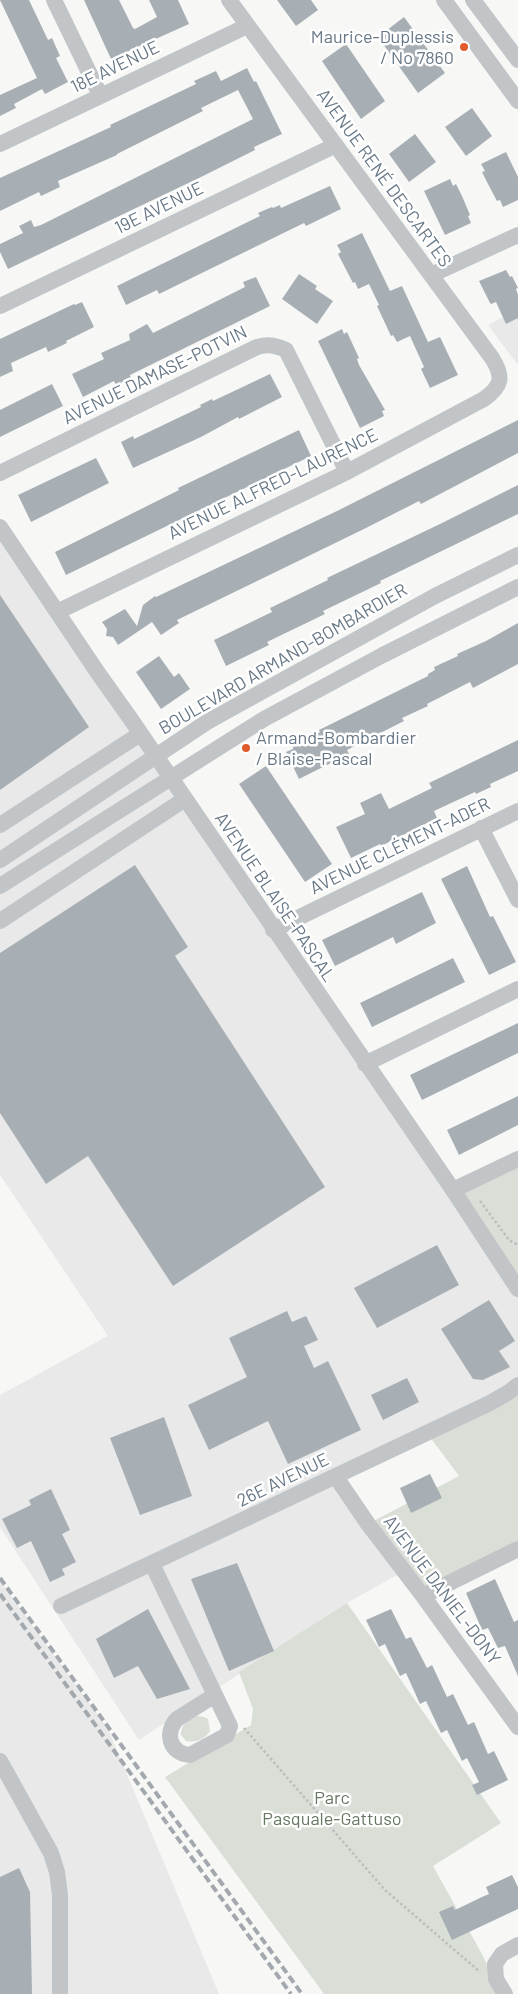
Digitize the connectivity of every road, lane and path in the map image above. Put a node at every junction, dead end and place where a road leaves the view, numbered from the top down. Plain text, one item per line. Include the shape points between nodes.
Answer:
1 (54, 0) edge
2 (229, 0) edge
3 (444, 0) edge
4 (473, 0) edge
5 (247, 26) junction
6 (518, 60) edge
7 (100, 96) junction
8 (518, 101) edge
9 (0, 144) edge
10 (336, 145) junction
11 (518, 234) edge
12 (431, 275) junction
13 (0, 306) edge
14 (500, 382) joint
15 (347, 472) junction
16 (0, 473) edge
17 (0, 526) edge
18 (518, 555) edge
19 (518, 587) edge
20 (57, 612) junction
21 (140, 734) junction
22 (155, 756) junction
23 (171, 779) junction
24 (185, 799) junction
25 (518, 811) edge
26 (0, 825) edge
27 (482, 828) junction
28 (0, 860) edge
29 (0, 886) edge
30 (518, 900) edge
31 (0, 921) edge
32 (273, 930) junction
33 (518, 989) edge
34 (365, 1064) junction
35 (518, 1160) edge
36 (453, 1190) junction
37 (518, 1289) edge
38 (518, 1385) edge
39 (336, 1477) junction
40 (518, 1549) edge
41 (152, 1564) junction
42 (423, 1596) junction
43 (61, 1606) dead end
44 (215, 1695) dead end
45 (241, 1725) dead end
46 (518, 1727) edge
47 (0, 1761) edge
48 (518, 1945) edge
49 (481, 1973) dead end
50 (60, 1994) edge
51 (505, 1994) edge

1 - 7 street
2 - 5 street, AVENUE RENÉ DESCARTES
3 - 8 street
4 - 6 street
5 - 7 street, 18E AVENUE
5 - 10 street, AVENUE RENÉ DESCARTES
7 - 9 street, 18E AVENUE
10 - 12 street, AVENUE RENÉ DESCARTES
10 - 13 street, 19E AVENUE
11 - 12 street
12 - 14 street, AVENUE RENÉ DESCARTES via 492,358 499,369
14 - 15 street, AVENUE ALFRED-LAURENCE via 484,399
15 - 16 street, AVENUE DAMASE-POTVIN via 286,350 267,344
15 - 20 street, AVENUE ALFRED-LAURENCE
17 - 20 street, AVENUE BLAISE-PASCAL
18 - 22 street, BOULEVARD ARMAND-BOMBARDIER via 260,692
19 - 23 street via 264,719
20 - 21 street, AVENUE BLAISE-PASCAL
21 - 22 street, AVENUE BLAISE-PASCAL
21 - 26 street, BOULEVARD ARMAND-BOMBARDIER
22 - 23 street, AVENUE BLAISE-PASCAL
22 - 28 street, BOULEVARD ARMAND-BOMBARDIER
23 - 24 street, AVENUE BLAISE-PASCAL
23 - 29 street
24 - 31 street
24 - 32 street, AVENUE BLAISE-PASCAL
25 - 27 street, AVENUE CLÉMENT-ADER
27 - 30 street
27 - 32 street, AVENUE CLÉMENT-ADER
32 - 34 street, AVENUE BLAISE-PASCAL
33 - 34 street
34 - 36 street, AVENUE BLAISE-PASCAL
35 - 36 street
36 - 37 street, AVENUE BLAISE-PASCAL
38 - 39 street, 26E AVENUE via 490,1403
39 - 41 street, 26E AVENUE
39 - 42 street, AVENUE DANIEL-DONY
40 - 42 street
41 - 43 street, 26E AVENUE
41 - 44 street
42 - 46 street, AVENUE DANIEL-DONY
45 - 49 path via 385,1890
47 - 50 street via 51,1853 57,1872
48 - 51 street via 502,1954 495,1964 496,1979

